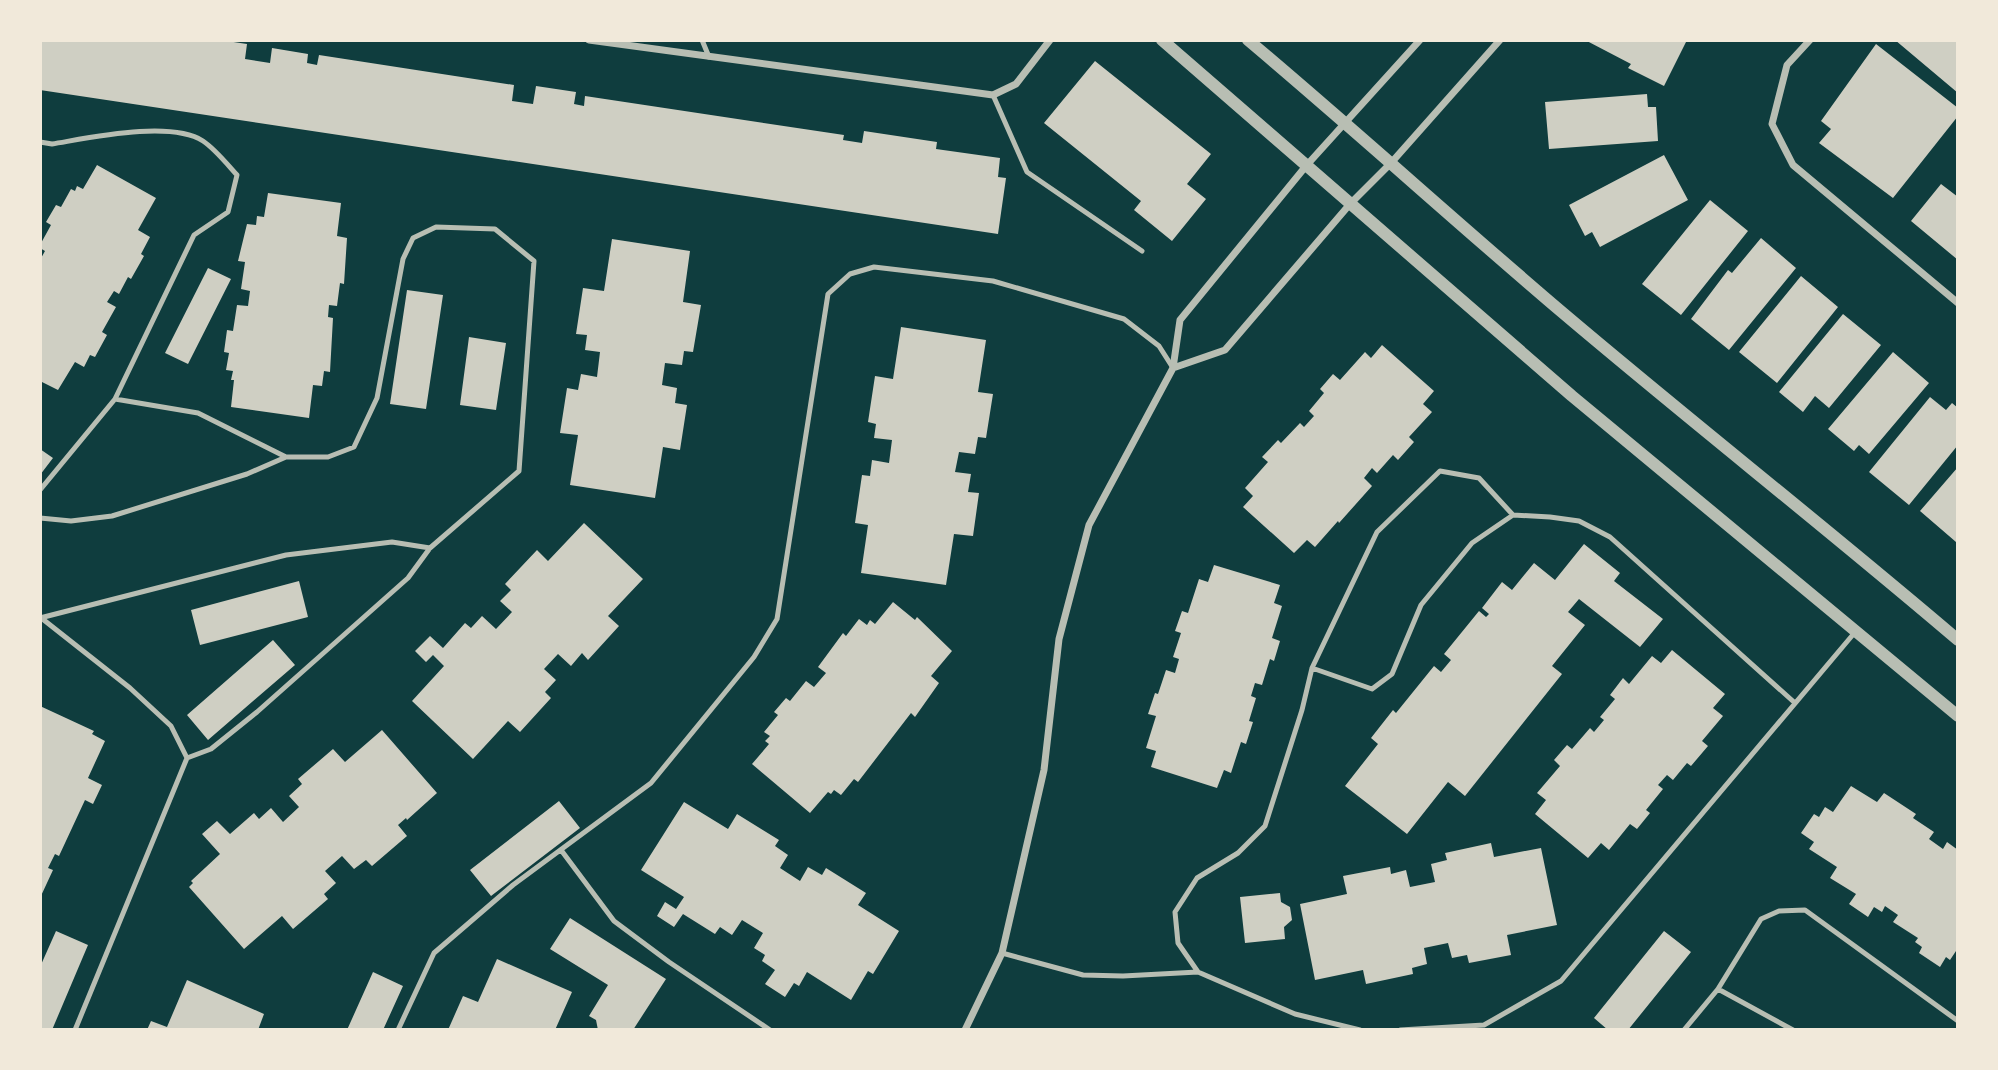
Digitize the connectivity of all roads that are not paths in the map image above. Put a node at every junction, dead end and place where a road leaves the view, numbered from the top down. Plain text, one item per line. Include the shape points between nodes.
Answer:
1 (589, 40) edge
2 (702, 40) edge
3 (1050, 40) edge
4 (1162, 40) edge
5 (1248, 40) edge
6 (1420, 40) edge
7 (1500, 40) edge
8 (1810, 40) edge
9 (709, 58) junction
10 (993, 95) junction
11 (1345, 123) junction
12 (40, 142) edge
13 (1391, 163) junction
14 (1306, 166) junction
15 (1350, 204) junction
16 (1142, 251) dead end
17 (1958, 303) edge
18 (1173, 368) junction
19 (115, 400) junction
20 (286, 457) junction
21 (40, 490) edge
22 (1513, 515) junction
23 (40, 517) edge
24 (430, 548) junction
25 (41, 617) edge
26 (1856, 631) junction
27 (1958, 640) edge
28 (1312, 668) junction
29 (1795, 703) junction
30 (1958, 716) edge
31 (187, 758) junction
32 (561, 850) junction
33 (1002, 953) junction
34 (1198, 972) junction
35 (1718, 989) junction
36 (1958, 1021) edge
37 (75, 1030) edge
38 (398, 1030) edge
39 (770, 1030) edge
40 (965, 1030) edge
41 (1360, 1030) edge
42 (1400, 1030) edge
43 (1684, 1030) edge
44 (1793, 1030) edge

1 - 9 street
2 - 9 lane
3 - 10 street via 1016,84
4 - 14 street
5 - 11 street
6 - 11 street
7 - 13 street
8 - 17 street via 1787,65 1772,124 1793,165
9 - 10 street
10 - 16 lane via 1027,173
11 - 13 street
11 - 14 street
12 - 19 lane via 126,132 177,133 202,140 237,175 228,212 194,235
13 - 15 street
13 - 27 street via 1563,313
14 - 15 street
14 - 18 street via 1180,320
15 - 18 street via 1225,350
15 - 26 street via 1572,396
18 - 32 lane via 1159,346 1124,319 993,281 874,267 850,274 828,294 777,619 754,657 652,783
18 - 33 street via 1089,525 1059,639 1044,770
19 - 20 lane via 198,413
19 - 21 lane
20 - 23 lane via 247,474 112,516 71,521
20 - 24 lane via 328,457 354,447 377,398 403,259 413,238 436,227 495,229 534,261 519,471
22 - 28 lane via 1472,543 1421,605 1392,674 1372,689
22 - 28 lane via 1479,478 1440,471 1377,532
22 - 29 lane via 1579,521 1611,537
24 - 25 lane via 392,542 286,555
24 - 31 lane via 408,579 257,712 211,749
25 - 31 lane via 171,726
26 - 29 lane
26 - 30 street
28 - 34 lane via 1265,826 1238,853 1197,878 1175,912 1178,943
29 - 42 lane via 1561,981 1484,1025
31 - 37 lane
32 - 38 lane via 434,953
32 - 39 lane via 614,921
33 - 34 lane via 1083,975
33 - 40 street
34 - 41 lane via 1295,1014
35 - 36 lane via 1761,919 1779,911 1805,910
35 - 43 lane
35 - 44 lane

